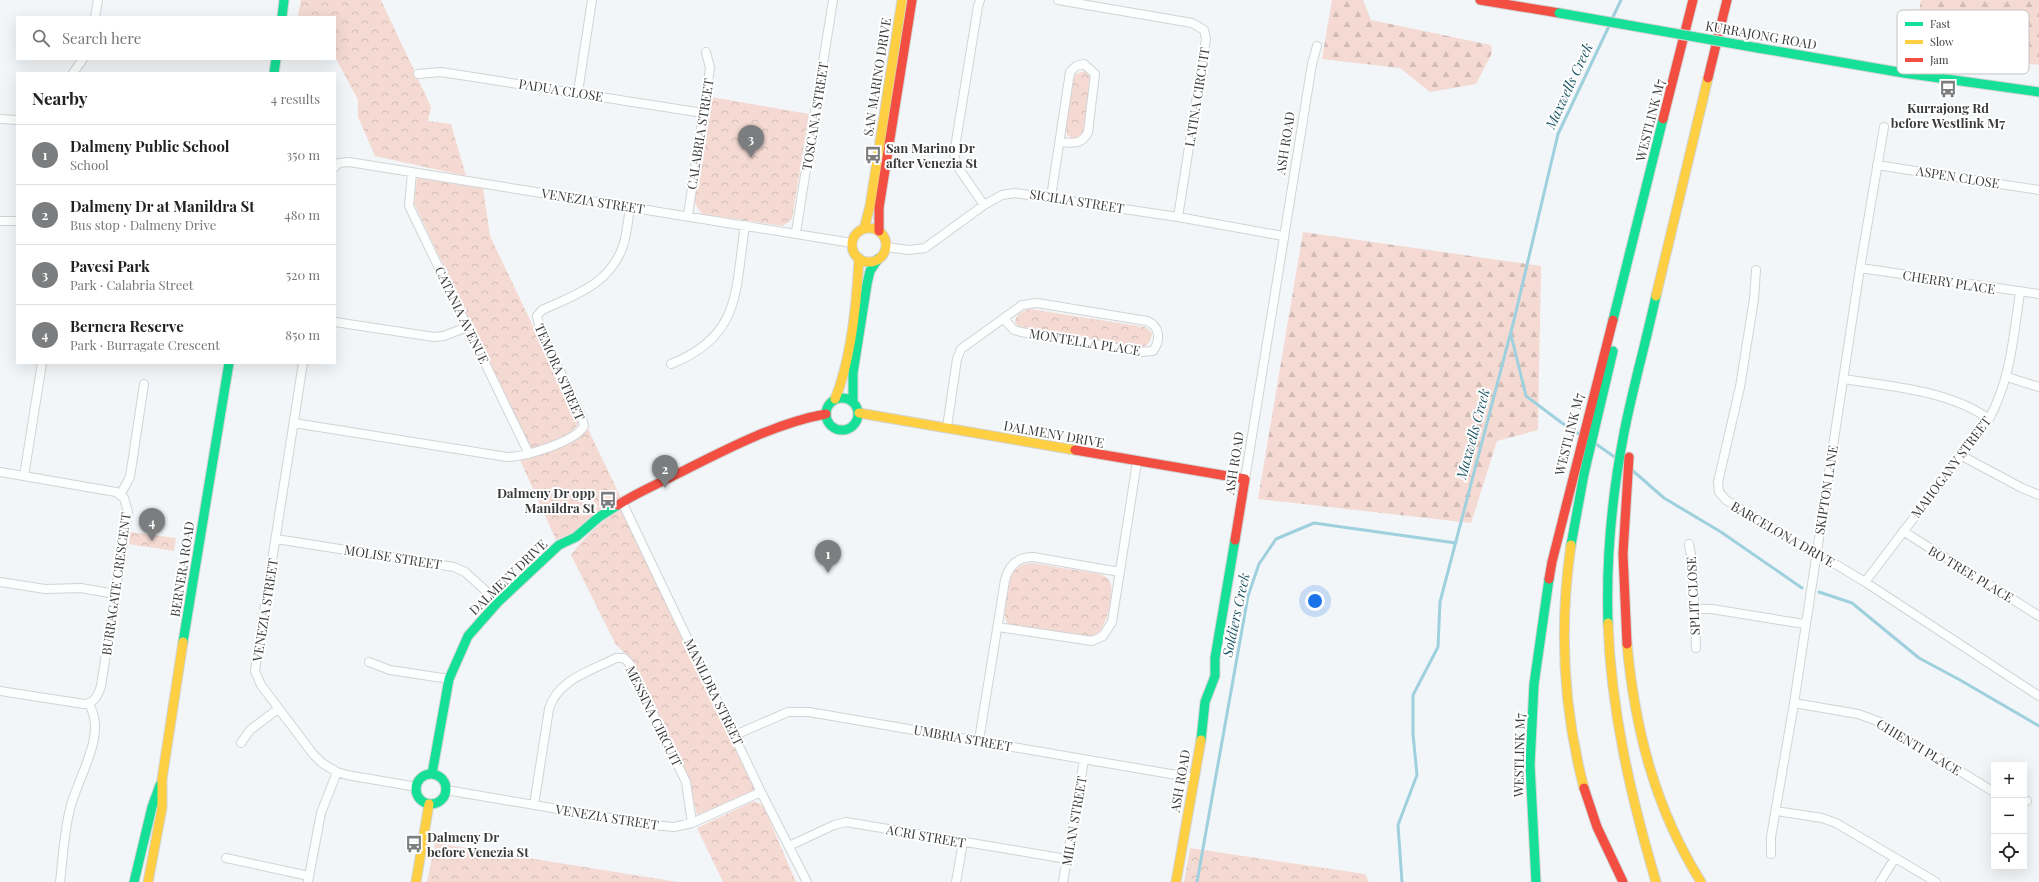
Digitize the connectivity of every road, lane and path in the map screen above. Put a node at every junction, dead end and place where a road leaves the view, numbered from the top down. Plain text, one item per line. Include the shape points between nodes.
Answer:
1 (98, 0) edge
2 (284, 0) edge
3 (592, 0) edge
4 (833, 0) edge
5 (902, 0) edge
6 (912, 0) edge
7 (980, 0) edge
8 (1058, 0) edge
9 (1480, 0) edge
10 (1519, 0) edge
11 (1693, 0) edge
12 (1727, 0) edge
13 (1559, 10) junction
14 (95, 16) edge
15 (282, 16) edge
16 (1758, 44) junction
17 (1317, 46) dead end
18 (706, 52) dead end
19 (82, 60) edge
20 (276, 60) edge
21 (1897, 65) edge
22 (74, 72) edge
23 (274, 72) edge
24 (1897, 72) edge
25 (418, 74) dead end
26 (1911, 74) edge
27 (1954, 74) edge
28 (2039, 86) edge
29 (1672, 87) junction
30 (578, 92) junction
31 (2039, 92) edge
32 (703, 113) junction
33 (0, 119) edge
34 (16, 120) edge
35 (1884, 127) dead end
36 (1060, 142) junction
37 (1878, 165) junction
38 (336, 166) edge
39 (412, 172) junction
40 (2039, 190) edge
41 (1051, 197) junction
42 (984, 205) junction
43 (630, 207) junction
44 (688, 216) junction
45 (1178, 217) junction
46 (0, 221) edge
47 (16, 221) edge
48 (745, 225) junction
49 (864, 229) junction
50 (879, 231) junction
51 (796, 232) junction
52 (1283, 236) junction
53 (852, 243) junction
54 (886, 247) junction
55 (859, 258) junction
56 (878, 259) junction
57 (1860, 268) junction
58 (1756, 270) dead end
59 (2020, 293) junction
60 (2039, 294) edge
61 (1004, 319) junction
62 (336, 322) edge
63 (467, 327) junction
64 (42, 364) edge
65 (229, 364) edge
66 (304, 364) edge
67 (671, 364) dead end
68 (2007, 377) junction
69 (1844, 379) junction
70 (144, 384) dead end
71 (2039, 387) edge
72 (835, 399) junction
73 (853, 401) junction
74 (826, 414) junction
75 (859, 414) junction
76 (1989, 418) junction
77 (294, 423) junction
78 (947, 427) junction
79 (1628, 432) junction
80 (529, 454) junction
81 (1962, 456) junction
82 (1137, 462) junction
83 (0, 472) edge
84 (24, 476) junction
85 (1245, 479) junction
86 (120, 495) junction
87 (2039, 495) edge
88 (622, 502) junction
89 (1903, 531) junction
90 (276, 539) junction
91 (1689, 544) dead end
92 (1815, 555) junction
93 (1120, 572) junction
94 (0, 582) edge
95 (1865, 582) junction
96 (115, 594) junction
97 (498, 602) junction
98 (1694, 609) junction
99 (2039, 616) edge
100 (1804, 624) junction
101 (998, 627) junction
102 (1696, 648) dead end
103 (369, 662) dead end
104 (449, 680) junction
105 (0, 691) edge
106 (2039, 696) edge
107 (88, 703) junction
108 (1794, 703) junction
109 (278, 709) junction
110 (735, 735) junction
111 (979, 740) junction
112 (241, 743) dead end
113 (1084, 760) junction
114 (337, 772) junction
115 (432, 774) junction
116 (1194, 778) junction
117 (162, 779) junction
118 (416, 786) junction
119 (446, 790) junction
120 (1991, 790) edge
121 (761, 792) junction
122 (429, 804) junction
123 (534, 805) junction
124 (1776, 811) junction
125 (692, 823) junction
126 (963, 842) junction
127 (789, 846) junction
128 (1771, 854) dead end
129 (226, 858) dead end
130 (1895, 858) junction
131 (1067, 859) junction
132 (309, 879) edge
133 (60, 882) edge
134 (134, 882) edge
135 (148, 882) edge
136 (416, 882) edge
137 (807, 882) edge
138 (956, 882) edge
139 (1063, 882) edge
140 (1176, 882) edge
141 (1536, 882) edge
142 (1624, 882) edge
143 (1656, 882) edge
144 (1701, 882) edge
145 (1880, 882) edge
146 (1936, 882) edge

1 - 14 street
2 - 15 main road
3 - 30 street
4 - 51 street, TOSCANA STREET
5 - 49 main road, SAN MARINO DRIVE via 870,206
6 - 50 main road, SAN MARINO DRIVE via 879,208
7 - 42 street via 954,154 957,166
8 - 45 street, LATINA CIRCUIT via 1192,22 1204,30 1206,39
9 - 13 main road, KURRAJONG ROAD
10 - 13 main road, KURRAJONG ROAD
11 - 29 main road, WESTLINK M7
12 - 79 main road via 1711,66 1700,133
13 - 16 main road, KURRAJONG ROAD
16 - 21 main road, KURRAJONG ROAD
16 - 24 main road, KURRAJONG ROAD
17 - 52 street, ASH ROAD
18 - 32 street, CALABRIA STREET via 710,68
19 - 22 street
20 - 23 main road
25 - 30 street, PADUA CLOSE via 441,72
26 - 31 main road, KURRAJONG ROAD
27 - 28 main road, KURRAJONG ROAD
29 - 141 main road, WESTLINK M7 via 1552,562 1534,684 1530,765
29 - 142 main road via 1671,101 1586,475 1572,542 1564,599 1563,645 1571,728 1587,797 1602,837
30 - 32 street, PADUA CLOSE
32 - 44 street, CALABRIA STREET
33 - 34 street
35 - 37 street, SKIPTON LANE
36 - 36 street via 1070,72 1076,66 1084,64 1095,74 1088,132 1085,139 1080,142
36 - 41 street
37 - 40 street, ASPEN CLOSE
37 - 57 street, SKIPTON LANE
38 - 39 street, VENEZIA STREET via 349,162
39 - 43 street, VENEZIA STREET
39 - 63 street, CATANIA AVENUE via 409,206
41 - 42 street, SICILIA STREET via 1015,193 1002,195
41 - 45 street, SICILIA STREET
42 - 54 street, SICILIA STREET via 925,248 909,250
43 - 44 street, VENEZIA STREET
43 - 80 street, TEMORA STREET via 624,244 608,272 592,287 538,314 540,329 584,426 575,434 541,451
44 - 48 street, VENEZIA STREET
45 - 52 street, SICILIA STREET
46 - 47 street
48 - 51 street, VENEZIA STREET
48 - 67 street via 728,317 718,334 706,346
49 - 50 main road via 872,228
49 - 53 main road via 857,232
50 - 54 main road
51 - 53 street, VENEZIA STREET
52 - 85 street, ASH ROAD
53 - 55 main road
54 - 56 main road
55 - 56 main road via 868,262
55 - 72 main road via 844,377
56 - 73 main road via 870,271 867,284 853,373
57 - 59 street, CHERRY PLACE
57 - 69 street, SKIPTON LANE
58 - 92 street, BARCELONA DRIVE via 1740,387 1718,482 1719,492 1726,500
59 - 60 street, CHERRY PLACE
59 - 68 street, MAHOGANY STREET
61 - 61 street, MONTELLA PLACE via 1022,305 1037,303 1147,321 1156,327 1158,342 1153,351 1140,352 1021,332 1014,330
61 - 78 street, MONTELLA PLACE via 961,349 956,359
62 - 63 street via 434,337
63 - 80 street, CATANIA AVENUE
64 - 84 street
65 - 117 main road, BERNERA ROAD
66 - 77 street, VENEZIA STREET
68 - 71 street
68 - 76 street, MAHOGANY STREET
69 - 76 street via 1937,396 1972,408
69 - 92 street, SKIPTON LANE
70 - 86 street via 130,477
72 - 73 main road via 844,397
72 - 74 main road via 829,404
73 - 75 main road
74 - 75 main road via 833,427 843,430 852,426
74 - 88 main road, DALMENY DRIVE via 803,418 779,427
75 - 78 main road, DALMENY DRIVE
76 - 81 street, MAHOGANY STREET
77 - 80 street, TEMORA STREET via 499,456 515,457
77 - 90 street, VENEZIA STREET
78 - 82 main road, DALMENY DRIVE
79 - 143 main road via 1613,499 1609,544 1608,639 1618,726 1628,779
79 - 144 main road via 1623,548 1632,683 1641,737 1663,812 1683,854
81 - 87 street
81 - 89 street, MAHOGANY STREET
82 - 85 main road, DALMENY DRIVE
82 - 93 street
83 - 84 street, BURRAGATE CRESCENT
84 - 86 street, BURRAGATE CRESCENT
85 - 116 main road, ASH ROAD via 1215,658 1215,676 1205,702
86 - 96 street, BURRAGATE CRESCENT via 126,501 128,512
88 - 97 main road, DALMENY DRIVE via 599,517 581,534 553,550
88 - 110 street, MANILDRA STREET
89 - 95 street, MAHOGANY STREET
89 - 99 street, BO TREE PLACE
90 - 97 street, MOLISE STREET via 454,567 465,572
90 - 109 street, VENEZIA STREET via 256,671 261,685
91 - 98 street, SPLIT CLOSE via 1693,566
92 - 95 street, BARCELONA DRIVE
92 - 100 street, SKIPTON LANE
93 - 101 street via 1112,622 1100,638 1085,642
93 - 101 street via 1033,557 1022,559 1013,564 1007,573
94 - 96 street via 45,589 81,588
95 - 106 street, BARCELONA DRIVE
96 - 107 street, BURRAGATE CRESCENT via 101,686 97,696
97 - 104 main road, DALMENY DRIVE via 468,636
98 - 100 street via 1712,609
98 - 102 street, SPLIT CLOSE
100 - 108 street, SKIPTON LANE
101 - 111 street
103 - 104 street via 390,670
104 - 115 main road, DALMENY DRIVE
105 - 107 street
107 - 133 street via 95,716 94,730 88,763 69,810
108 - 120 street, CHIENTI PLACE via 1858,714 1880,722
108 - 124 street, SKIPTON LANE
109 - 112 street via 250,730
109 - 114 street, VENEZIA STREET via 316,758
110 - 111 street, UMBRIA STREET via 796,711
110 - 121 street, MANILDRA STREET
111 - 113 street, UMBRIA STREET
113 - 116 street, UMBRIA STREET
113 - 131 street, MILAN STREET
114 - 118 street, VENEZIA STREET
114 - 132 street via 321,812
115 - 118 main road via 421,779
115 - 119 main road via 442,779
116 - 140 main road, ASH ROAD
117 - 134 main road, BERNERA ROAD via 152,807
117 - 135 main road, BERNERA ROAD via 162,808
118 - 122 main road via 419,798
119 - 122 main road via 441,801
119 - 123 street, VENEZIA STREET
121 - 125 street, VENEZIA STREET
121 - 127 street, MANILDRA STREET
122 - 136 main road
123 - 125 street, VENEZIA STREET via 652,825 674,827
123 - 125 street, MESSINA CIRCUIT via 554,698 570,681 616,658 624,658 629,663 684,777
124 - 128 street, SKIPTON LANE
124 - 130 street via 1836,823
126 - 127 street, ACRI STREET via 846,822
126 - 131 street, ACRI STREET
126 - 138 street
127 - 137 street, MANILDRA STREET
129 - 132 street
130 - 145 street
130 - 146 street
131 - 139 street, MILAN STREET

